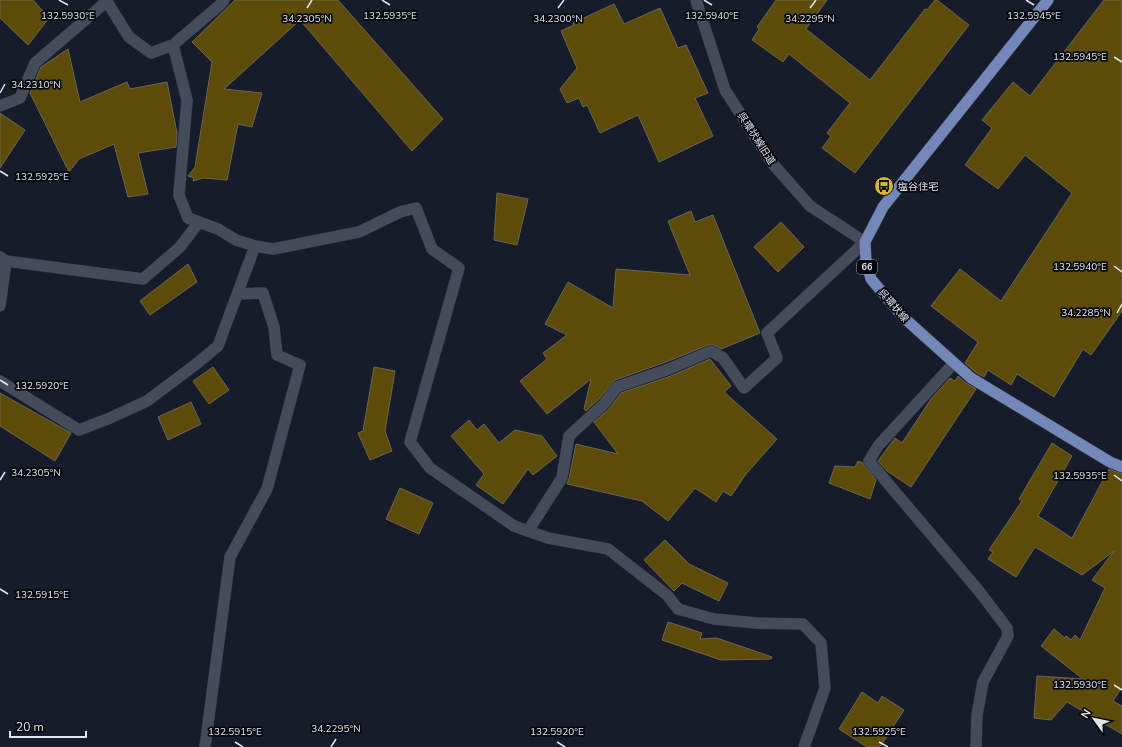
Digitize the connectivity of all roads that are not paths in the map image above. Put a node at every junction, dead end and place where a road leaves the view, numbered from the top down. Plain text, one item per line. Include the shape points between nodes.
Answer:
1 (224, 0) edge
2 (696, 0) edge
3 (1048, 0) edge
4 (106, 1) edge
5 (173, 45) junction
6 (0, 106) edge
7 (199, 222) junction
8 (865, 242) junction
9 (255, 246) junction
10 (3, 259) edge
11 (238, 294) junction
12 (0, 306) edge
13 (954, 363) junction
14 (0, 381) edge
15 (1122, 467) edge
16 (528, 531) junction
17 (205, 747) edge
18 (804, 747) edge
19 (976, 747) edge

1 - 5 street
2 - 8 street, 呉環状線旧道 via 725,90 772,163 810,206
3 - 8 main road via 883,207
4 - 5 street via 129,36 151,53
4 - 6 street via 35,63 20,98
5 - 7 street via 187,100 179,195 188,218
7 - 9 street
7 - 10 street via 180,247 143,279
8 - 13 main road, 呉環状線 / 66 via 866,261 871,279 903,317
8 - 16 street via 767,333 777,358 744,388 723,358 711,351 617,387 604,404 569,436 562,478
9 - 11 street
9 - 16 street via 273,249 359,232 400,212 416,208 432,249 459,268 410,442 430,468 514,526
10 - 12 street
11 - 14 street via 218,346 147,401 80,430
11 - 17 street via 263,293 274,327 276,355 300,365 267,489 230,557
13 - 15 main road, 呉環状線 / 66 via 971,378
13 - 19 street via 878,446 869,461 1007,628 1008,636 983,682 977,714
16 - 18 street via 548,538 608,549 667,595 678,610 714,619 803,624 821,643 825,688

